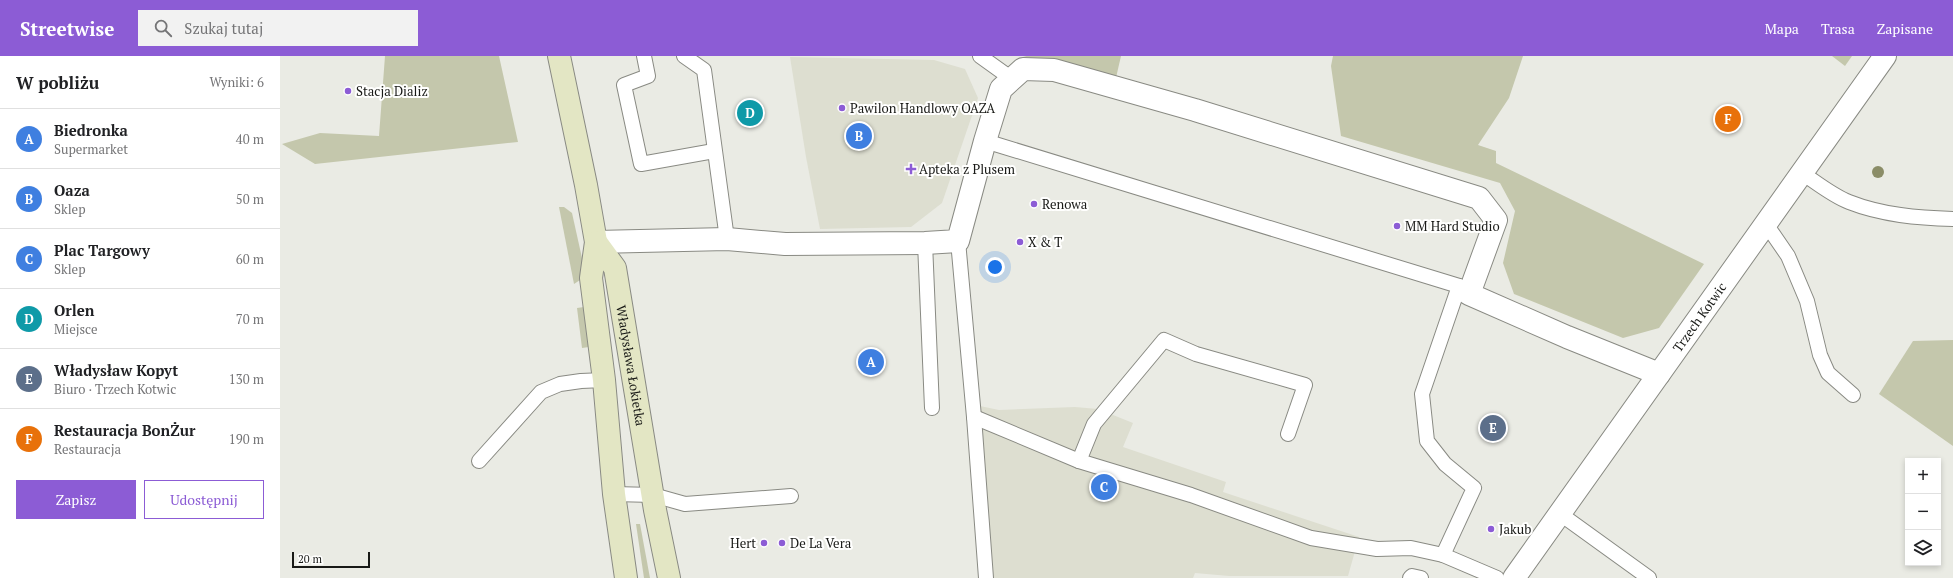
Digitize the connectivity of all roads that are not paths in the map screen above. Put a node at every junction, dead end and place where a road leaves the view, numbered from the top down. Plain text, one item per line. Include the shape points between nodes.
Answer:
1 (559, 56) edge
2 (644, 56) edge
3 (684, 56) edge
4 (980, 56) edge
5 (1885, 56) edge
6 (1012, 79) junction
7 (985, 141) junction
8 (714, 152) junction
9 (1802, 173) junction
10 (1953, 219) edge
11 (1766, 224) junction
12 (727, 239) junction
13 (958, 241) junction
14 (596, 242) junction
15 (925, 243) junction
16 (1464, 290) junction
17 (1659, 374) junction
18 (604, 380) junction
19 (1853, 395) dead end
20 (932, 408) dead end
21 (974, 417) junction
22 (1288, 434) dead end
23 (479, 461) dead end
24 (1079, 461) junction
25 (614, 494) junction
26 (653, 495) junction
27 (791, 496) dead end
28 (1559, 513) junction
29 (1444, 555) junction
30 (626, 578) edge
31 (669, 578) edge
32 (986, 578) edge
33 (1410, 578) edge
34 (1421, 578) edge
35 (1497, 578) edge
36 (1514, 578) edge
37 (1649, 578) edge

1 - 14 main road, Władysława Łokietka
2 - 8 lane via 648,76 624,85 641,164
3 - 8 lane via 704,70
4 - 6 lane
5 - 9 street, Trzech Kotwic
6 - 7 street via 1001,89
6 - 16 street via 1023,69 1054,70 1194,110 1479,198 1496,220
7 - 13 street
7 - 16 lane
8 - 12 lane
9 - 10 lane via 1848,202 1884,213
9 - 11 street, Trzech Kotwic
11 - 17 street, Trzech Kotwic
11 - 19 lane via 1788,256 1807,301 1820,355 1828,374
12 - 14 street
12 - 15 street via 785,244
13 - 15 street
13 - 21 lane
14 - 18 main road, Władysława Łokietka via 591,278
14 - 26 main road, Władysława Łokietka via 615,268
15 - 20 lane
16 - 17 street via 1567,337
16 - 29 lane via 1422,394 1427,441 1445,464 1474,488
17 - 28 street, Trzech Kotwic
18 - 23 lane via 560,384 541,392
18 - 25 main road, Władysława Łokietka
21 - 24 lane
21 - 32 lane
22 - 24 lane via 1305,386 1196,354 1164,340 1094,424
24 - 29 lane via 1190,495 1311,538 1377,549 1411,548
25 - 26 lane
25 - 30 main road, Władysława Łokietka
26 - 27 lane via 685,504
26 - 31 main road, Władysława Łokietka
28 - 36 street, Trzech Kotwic
28 - 37 lane
29 - 35 lane
33 - 34 lane

